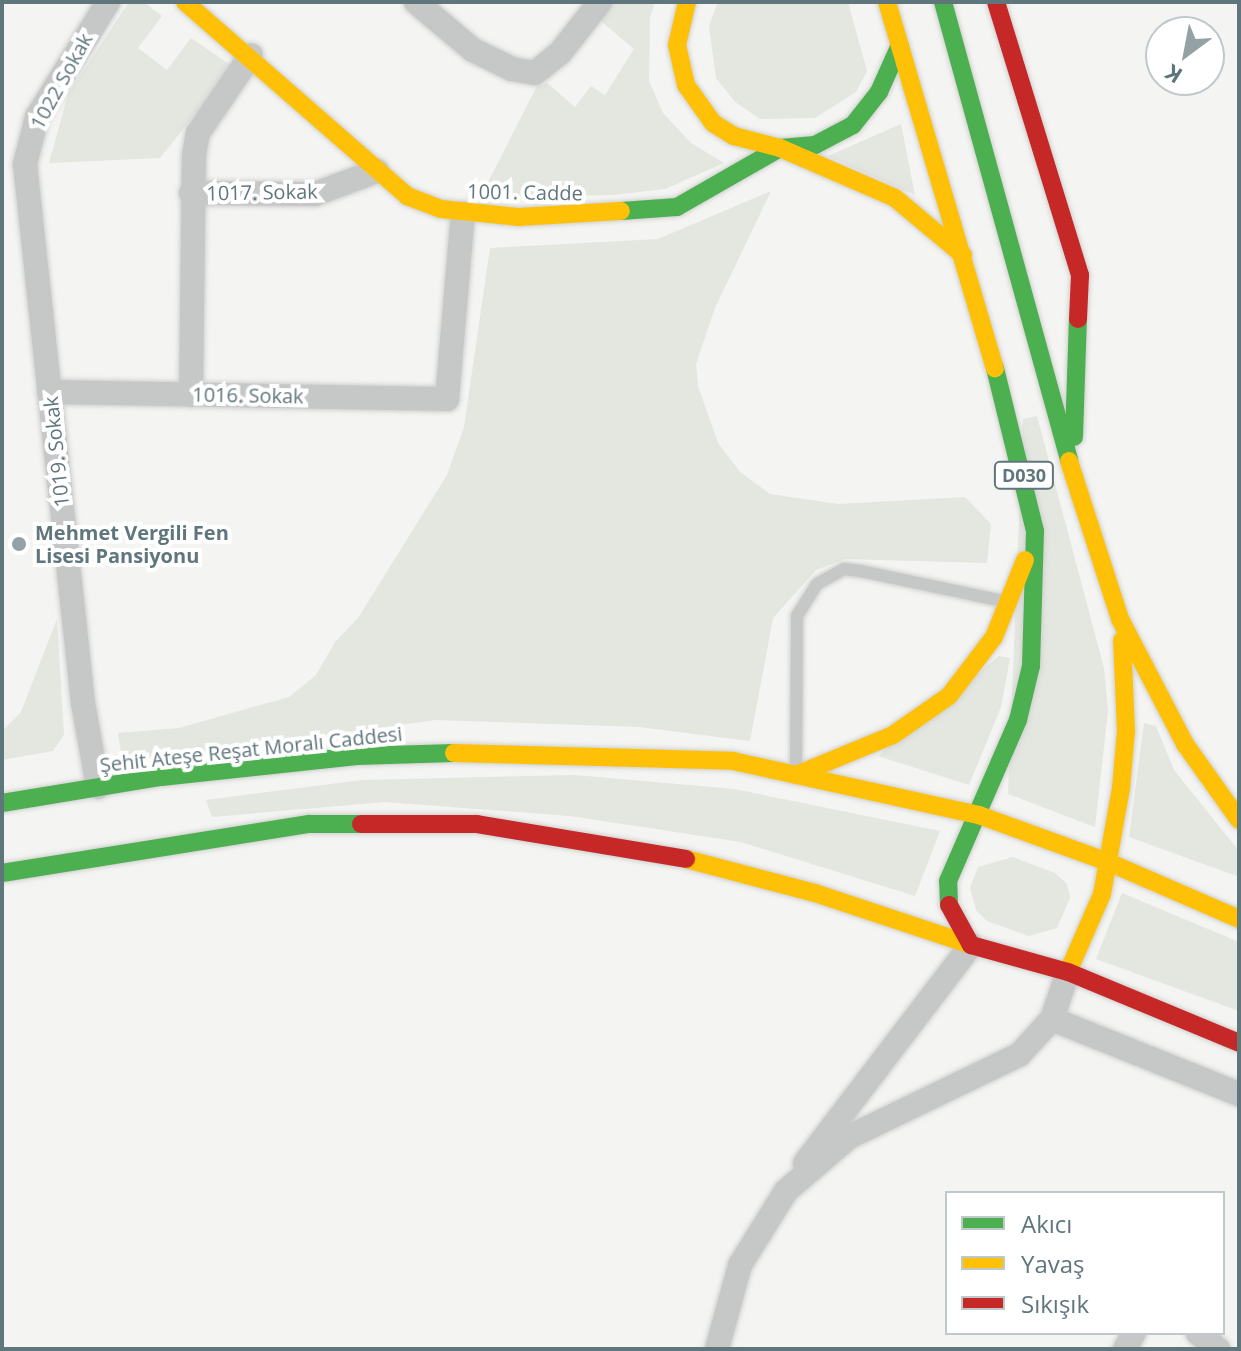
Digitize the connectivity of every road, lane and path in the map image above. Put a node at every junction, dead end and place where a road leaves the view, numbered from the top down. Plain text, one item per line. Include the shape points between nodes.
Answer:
1 (108, 2) edge
2 (185, 2) edge
3 (416, 2) edge
4 (600, 2) edge
5 (687, 2) edge
6 (887, 2) edge
7 (943, 2) edge
8 (996, 2) edge
9 (900, 45) junction
10 (251, 55) junction
11 (780, 148) junction
12 (14, 164) edge
13 (377, 171) junction
14 (191, 193) junction
15 (463, 214) junction
16 (963, 255) junction
17 (49, 392) junction
18 (191, 395) junction
19 (1072, 472) junction
20 (1035, 531) junction
21 (1010, 603) junction
22 (1120, 619) junction
23 (796, 775) junction
24 (98, 787) junction
25 (2, 803) edge
26 (979, 815) junction
27 (1239, 820) edge
28 (1108, 862) junction
29 (2, 873) edge
30 (1239, 919) edge
31 (971, 945) junction
32 (1068, 972) junction
33 (1052, 1019) junction
34 (1239, 1043) edge
35 (1239, 1094) edge
36 (786, 1191) junction
37 (1200, 1335) edge
38 (717, 1349) edge
39 (1218, 1349) edge

1 - 12 street, 1022 Sokak
2 - 10 main road, 1001. Cadde
3 - 4 street via 473,50 512,69 535,73 560,53
5 - 11 main road via 677,45 692,94 713,123 734,136
6 - 9 main road, D030
7 - 19 main road, D030
8 - 19 main road via 1080,275
9 - 11 main road via 879,92 853,125 815,145
9 - 16 main road, D030
10 - 13 main road, 1001. Cadde
10 - 14 street via 198,133
11 - 15 main road, 1001. Cadde via 677,207 612,215
11 - 16 main road via 895,198
12 - 17 street, 1019. Sokak
13 - 14 street, 1017. Sokak via 315,194
13 - 15 main road, 1001. Cadde via 407,196
14 - 18 street
15 - 18 street, 1016. Sokak via 447,399
16 - 20 main road, D030 via 1012,425
17 - 18 street, 1016. Sokak
17 - 24 street, 1019. Sokak via 83,703
19 - 22 main road, D030
20 - 21 main road
20 - 26 main road, D030 via 1031,666 1018,720
21 - 23 main road via 994,637 949,696 893,735
21 - 23 lane via 844,569 817,584 797,616
22 - 27 main road, D030 via 1178,732
22 - 28 main road via 1126,731
23 - 24 main road, Şehit Ateşe Reşat Moralı Caddesi via 733,761 503,751 357,756
23 - 26 main road, Şehit Ateşe Reşat Moralı Caddesi
24 - 25 main road, Şehit Ateşe Reşat Moralı Caddesi
26 - 28 main road, Şehit Ateşe Reşat Moralı Caddesi
26 - 31 main road, D030 via 948,881 949,905
28 - 30 main road, Şehit Ateşe Reşat Moralı Caddesi
28 - 32 main road via 1084,945
29 - 31 main road via 309,824 477,824 649,849 815,893
31 - 32 main road
31 - 36 street
32 - 33 street
32 - 34 main road
33 - 35 street
33 - 36 street via 1019,1055 849,1137
36 - 38 street via 740,1265
37 - 39 street

